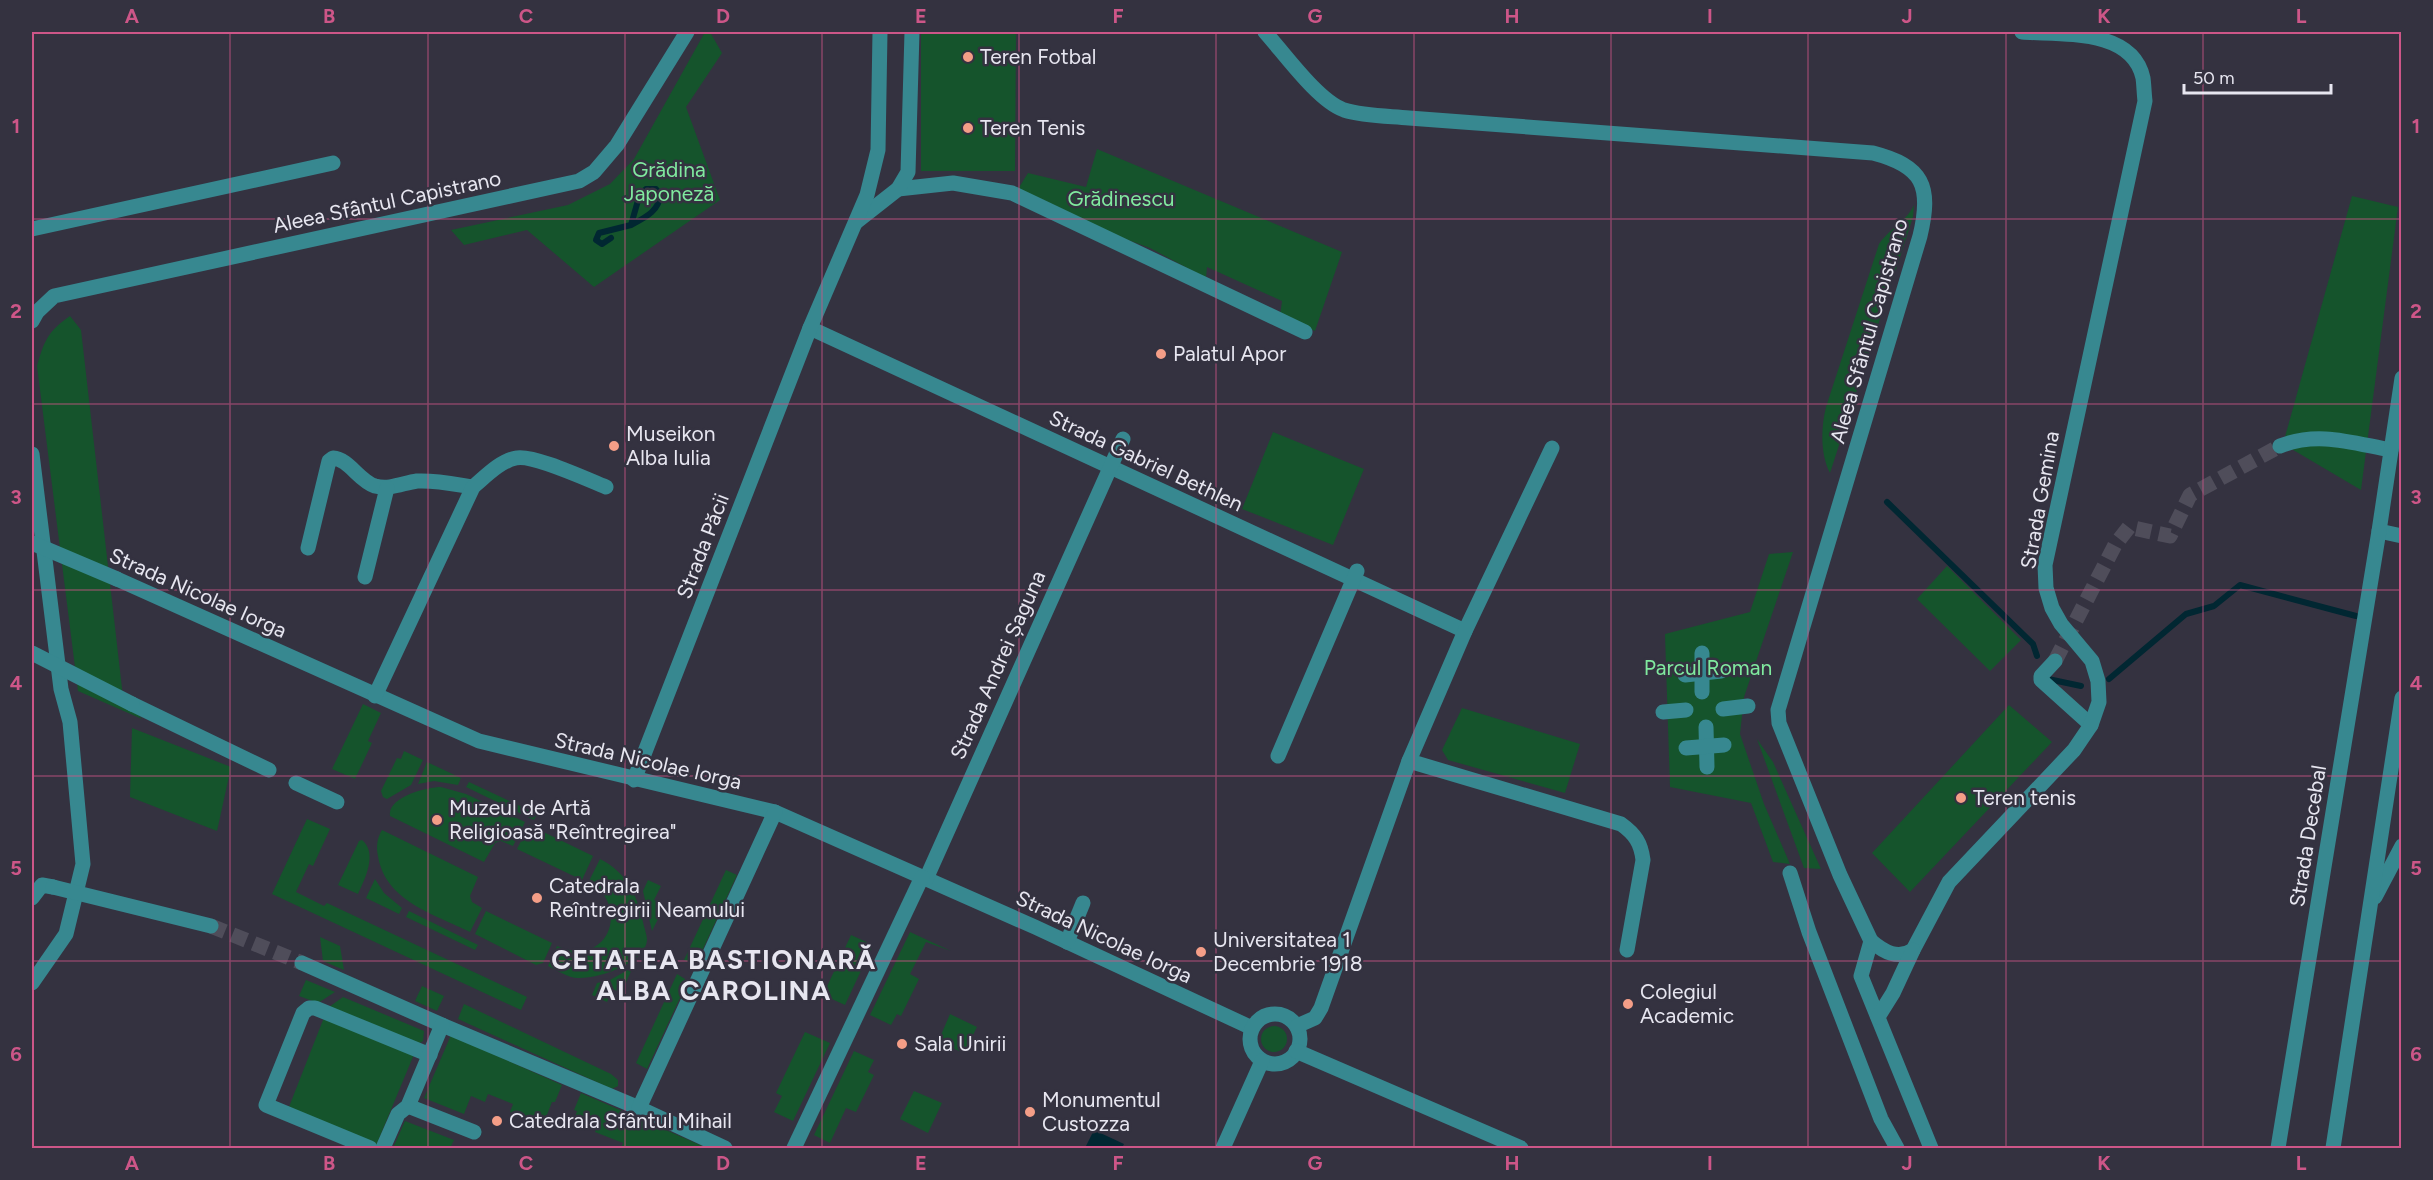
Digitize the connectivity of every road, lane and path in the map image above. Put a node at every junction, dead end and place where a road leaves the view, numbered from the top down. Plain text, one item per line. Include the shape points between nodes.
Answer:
1 (687, 32) edge
2 (880, 32) edge
3 (912, 32) edge
4 (1265, 32) edge
5 (2022, 32) edge
6 (333, 163) dead end
7 (898, 189) junction
8 (856, 222) junction
9 (32, 229) edge
10 (32, 321) edge
11 (810, 328) junction
12 (1305, 332) dead end
13 (2402, 378) edge
14 (1123, 439) dead end
15 (2280, 446) tunnel mouth
16 (1551, 448) dead end
17 (2391, 450) junction
18 (32, 454) edge
19 (1109, 468) junction
20 (473, 487) junction
21 (387, 488) junction
22 (606, 488) dead end
23 (2379, 531) junction
24 (2402, 536) edge
25 (32, 543) edge
26 (308, 548) dead end
27 (1355, 573) junction
28 (365, 577) dead end
29 (1465, 631) junction
30 (32, 653) edge
31 (1702, 653) dead end
32 (2055, 661) tunnel mouth
33 (1721, 671) dead end
34 (1702, 673) junction
35 (1685, 675) dead end
36 (1702, 692) dead end
37 (375, 696) junction
38 (2402, 698) edge
39 (1748, 706) dead end
40 (1723, 708) dead end
41 (1686, 710) dead end
42 (1663, 712) dead end
43 (2091, 725) junction
44 (1706, 727) dead end
45 (1706, 746) junction
46 (1724, 746) dead end
47 (1686, 747) dead end
48 (1278, 756) dead end
49 (1409, 761) junction
50 (1707, 767) dead end
51 (269, 770) dead end
52 (634, 780) junction
53 (296, 783) dead end
54 (337, 802) dead end
55 (775, 812) junction
56 (2402, 846) edge
57 (1790, 873) dead end
58 (924, 878) junction
59 (32, 898) edge
60 (1083, 903) dead end
61 (2370, 908) junction
62 (211, 926) tunnel mouth
63 (1871, 941) junction
64 (1067, 942) junction
65 (1628, 950) dead end
66 (1913, 950) junction
67 (302, 963) tunnel mouth
68 (32, 983) edge
69 (1878, 1017) junction
70 (442, 1025) junction
71 (1297, 1026) junction
72 (1252, 1028) junction
73 (1296, 1051) junction
74 (430, 1055) junction
75 (1262, 1061) junction
76 (408, 1106) junction
77 (639, 1108) junction
78 (474, 1132) dead end
79 (370, 1149) edge
80 (383, 1149) edge
81 (725, 1149) edge
82 (794, 1149) edge
83 (1223, 1149) edge
84 (1521, 1149) edge
85 (1897, 1149) edge
86 (1931, 1149) edge
87 (2278, 1149) edge
88 (2334, 1149) edge

1 - 10 street, Aleea Sfântul Capistrano via 617,145 594,172 579,181 54,296
2 - 8 street, Strada Păcii via 878,150
3 - 7 street via 908,172
4 - 63 street, Aleea Sfântul Capistrano via 1318,93 1345,110 1873,153 1895,159 1914,171 1924,191 1926,212 1920,236 1778,710 1779,723 1840,875
5 - 43 street, Strada Gemina via 2099,37 2118,44 2131,55 2142,76 2145,101 2045,565 2052,608 2092,661 2098,681 2099,702
6 - 9 street
7 - 8 street
7 - 12 street via 952,183 1012,193
8 - 11 street, Strada Păcii
11 - 19 street, Strada Gabriel Bethlen
11 - 52 street, Strada Păcii
13 - 17 street, Strada Decebal
14 - 19 street, Strada Andrei Șaguna
15 - 17 street via 2313,437
16 - 29 street
17 - 23 street, Strada Decebal
18 - 68 street via 61,689 70,722 83,864 66,934
19 - 27 street, Strada Gabriel Bethlen
19 - 58 street, Strada Andrei Șaguna
20 - 21 street via 440,481
20 - 22 street via 517,457 538,461
20 - 37 street
21 - 26 street via 363,480 339,458 329,461
21 - 28 street
23 - 24 street
23 - 87 street, Strada Decebal
25 - 37 street, Strada Nicolae Iorga, bridge
27 - 29 street, Strada Gabriel Bethlen
27 - 48 street
29 - 49 street
30 - 51 street, bridge
31 - 34 street
32 - 43 street via 2041,680
33 - 34 street
34 - 35 street
34 - 36 street
37 - 52 street, Strada Nicolae Iorga via 480,741
38 - 61 street
39 - 40 street
41 - 42 street
43 - 66 street, Strada Gemina via 2074,750 1949,882
44 - 45 street
45 - 46 street
45 - 47 street
45 - 50 street
49 - 65 street via 1621,824 1633,832 1643,860
49 - 71 street via 1321,1008 1315,1018
52 - 55 street, Strada Nicolae Iorga
53 - 54 street
55 - 58 street, Strada Nicolae Iorga
55 - 77 street
56 - 61 street
57 - 85 street via 1881,1119
58 - 64 street, Strada Nicolae Iorga
58 - 82 street, Strada Andrei Șaguna
59 - 62 street, bridge via 42,885
60 - 64 street
61 - 88 street
63 - 66 street via 1881,950 1895,954
63 - 69 street via 1861,976
64 - 72 street, Strada Nicolae Iorga
66 - 69 street, Strada Gemina
67 - 70 street
69 - 86 street
70 - 74 street
70 - 77 street
71 - 72 street via 1285,1016 1270,1014
71 - 73 street via 1300,1043
72 - 75 street via 1252,1050
73 - 75 street via 1285,1062
73 - 84 street
74 - 76 street
74 - 79 street via 315,1008 303,1013 266,1105
75 - 83 street
76 - 78 street
76 - 80 street via 398,1114
77 - 81 street

